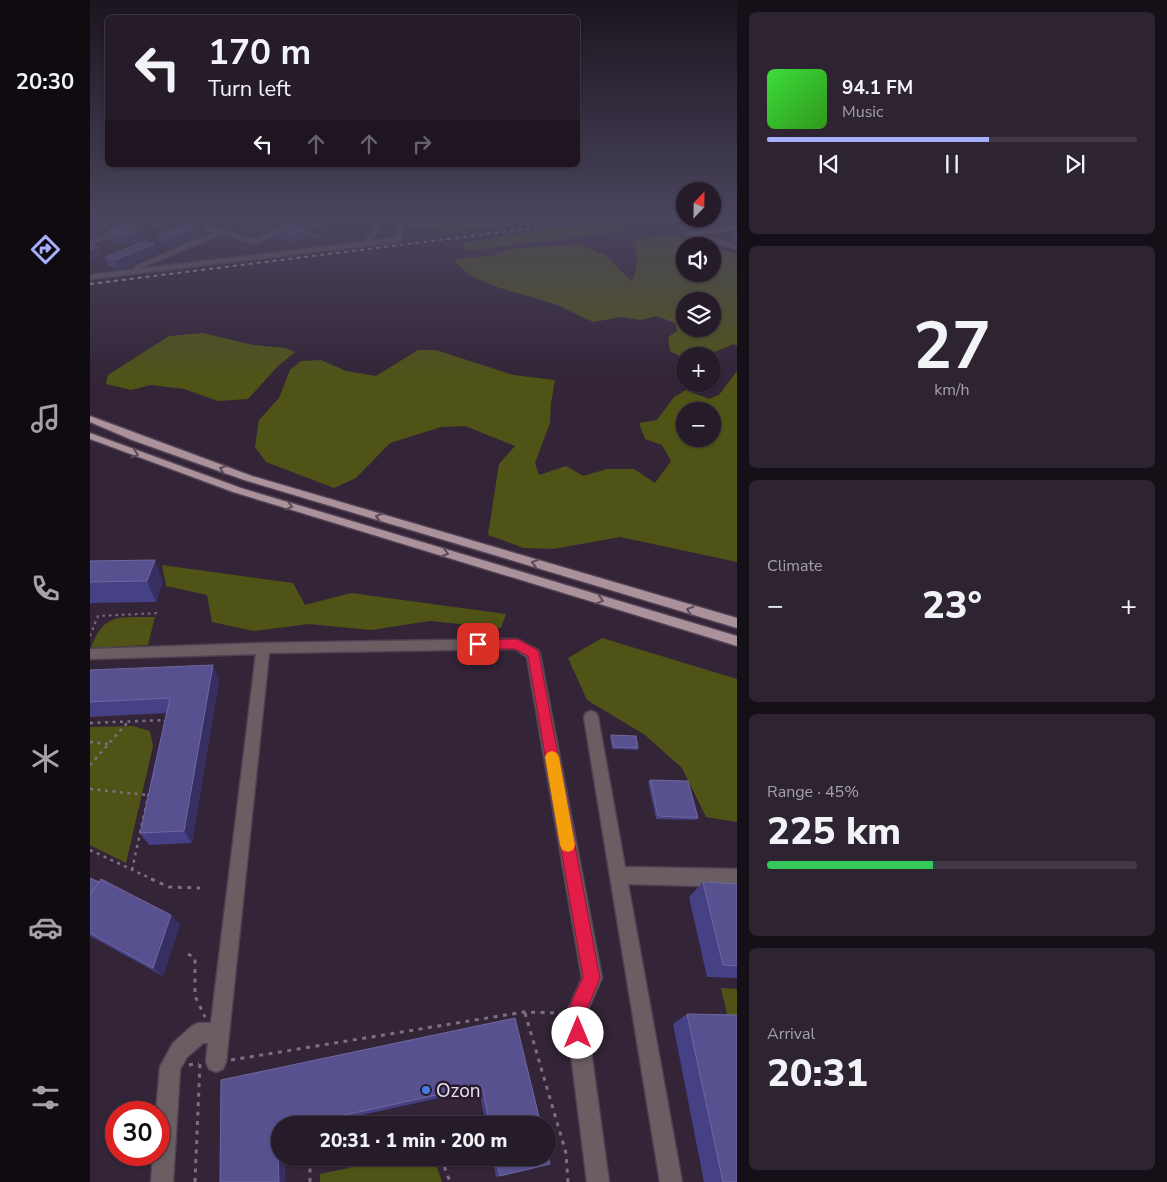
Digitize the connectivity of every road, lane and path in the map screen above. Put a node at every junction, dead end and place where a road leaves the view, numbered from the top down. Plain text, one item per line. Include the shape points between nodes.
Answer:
1 (130, 272) edge
2 (90, 277) edge
3 (90, 419) edge
4 (90, 436) edge
5 (159, 613) dead end
6 (737, 623) edge
7 (90, 636) edge
8 (737, 641) edge
9 (263, 648) junction
10 (90, 654) edge
11 (591, 717) dead end
12 (128, 722) junction
13 (90, 723) edge
14 (163, 729) edge
15 (90, 742) edge
16 (109, 744) junction
17 (90, 765) edge
18 (150, 786) edge
19 (90, 789) edge
20 (148, 795) junction
21 (90, 850) edge
22 (132, 870) junction
23 (618, 875) junction
24 (737, 878) edge
25 (200, 888) dead end
26 (524, 1012) junction
27 (576, 1014) junction
28 (219, 1033) junction
29 (216, 1062) junction
30 (200, 1064) junction
31 (170, 1067) junction
32 (310, 1166) edge
33 (444, 1166) edge
34 (162, 1182) edge
35 (195, 1182) edge
36 (310, 1182) edge
37 (450, 1182) edge
38 (568, 1182) edge
39 (598, 1182) edge
40 (671, 1182) edge

1 - 2 street
6 -> 3 main road via 248,478
4 -> 8 main road via 237,490
5 - 7 path via 98,616
9 - 10 street
9 - 27 street via 517,644 533,654 592,978
9 - 28 street
11 - 23 street
12 - 13 path
12 - 14 path via 165,720
12 - 16 path
15 - 16 path
16 - 17 path
18 - 20 path
19 - 20 path
20 - 22 path
21 - 22 path
22 - 25 path via 169,887
23 - 24 street
23 - 40 street
26 - 27 path
26 - 29 path
26 - 38 path via 566,1153
27 - 39 street
28 - 29 street
28 - 31 street via 199,1033 180,1050
29 - 30 path
30 - 31 path
30 - 35 path
31 - 34 street
32 - 36 path
33 - 37 path

